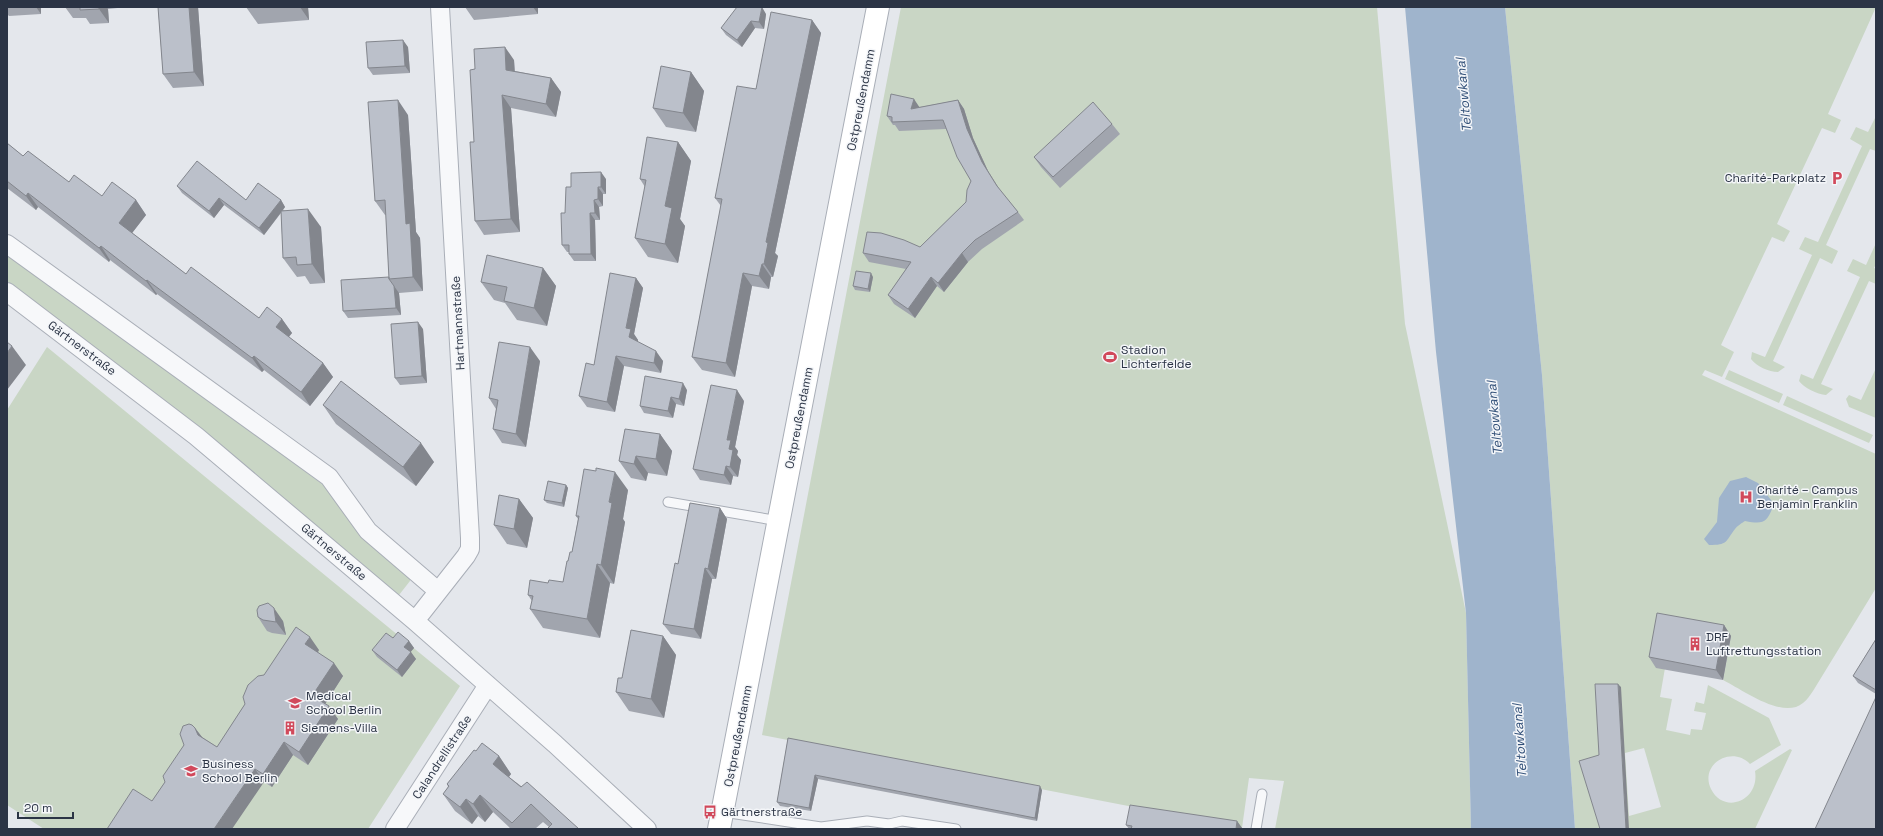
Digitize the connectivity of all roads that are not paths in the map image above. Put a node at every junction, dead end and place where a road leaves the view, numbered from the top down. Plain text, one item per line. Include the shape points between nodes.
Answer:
1 (440, 7) edge
2 (878, 7) edge
3 (7, 244) edge
4 (7, 292) edge
5 (668, 502) dead end
6 (779, 521) junction
7 (438, 591) junction
8 (415, 620) junction
9 (488, 685) junction
10 (1262, 794) dead end
11 (721, 820) edge
12 (395, 829) edge
13 (647, 829) edge
14 (956, 829) edge
15 (1256, 829) edge

1 - 7 street, Hartmannstraße via 470,549
2 - 6 street, Ostpreußendamm
3 - 7 street via 329,477 368,531
4 - 8 street, Gärtnerstraße via 196,436
5 - 6 lane
6 - 11 street, Ostpreußendamm
7 - 8 street, Hartmannstraße
8 - 9 street, Gärtnerstraße
9 - 12 street, Calandrellistraße
9 - 13 street, Gärtnerstraße
10 - 15 lane
11 - 14 lane via 821,827 867,821 889,824 902,821

